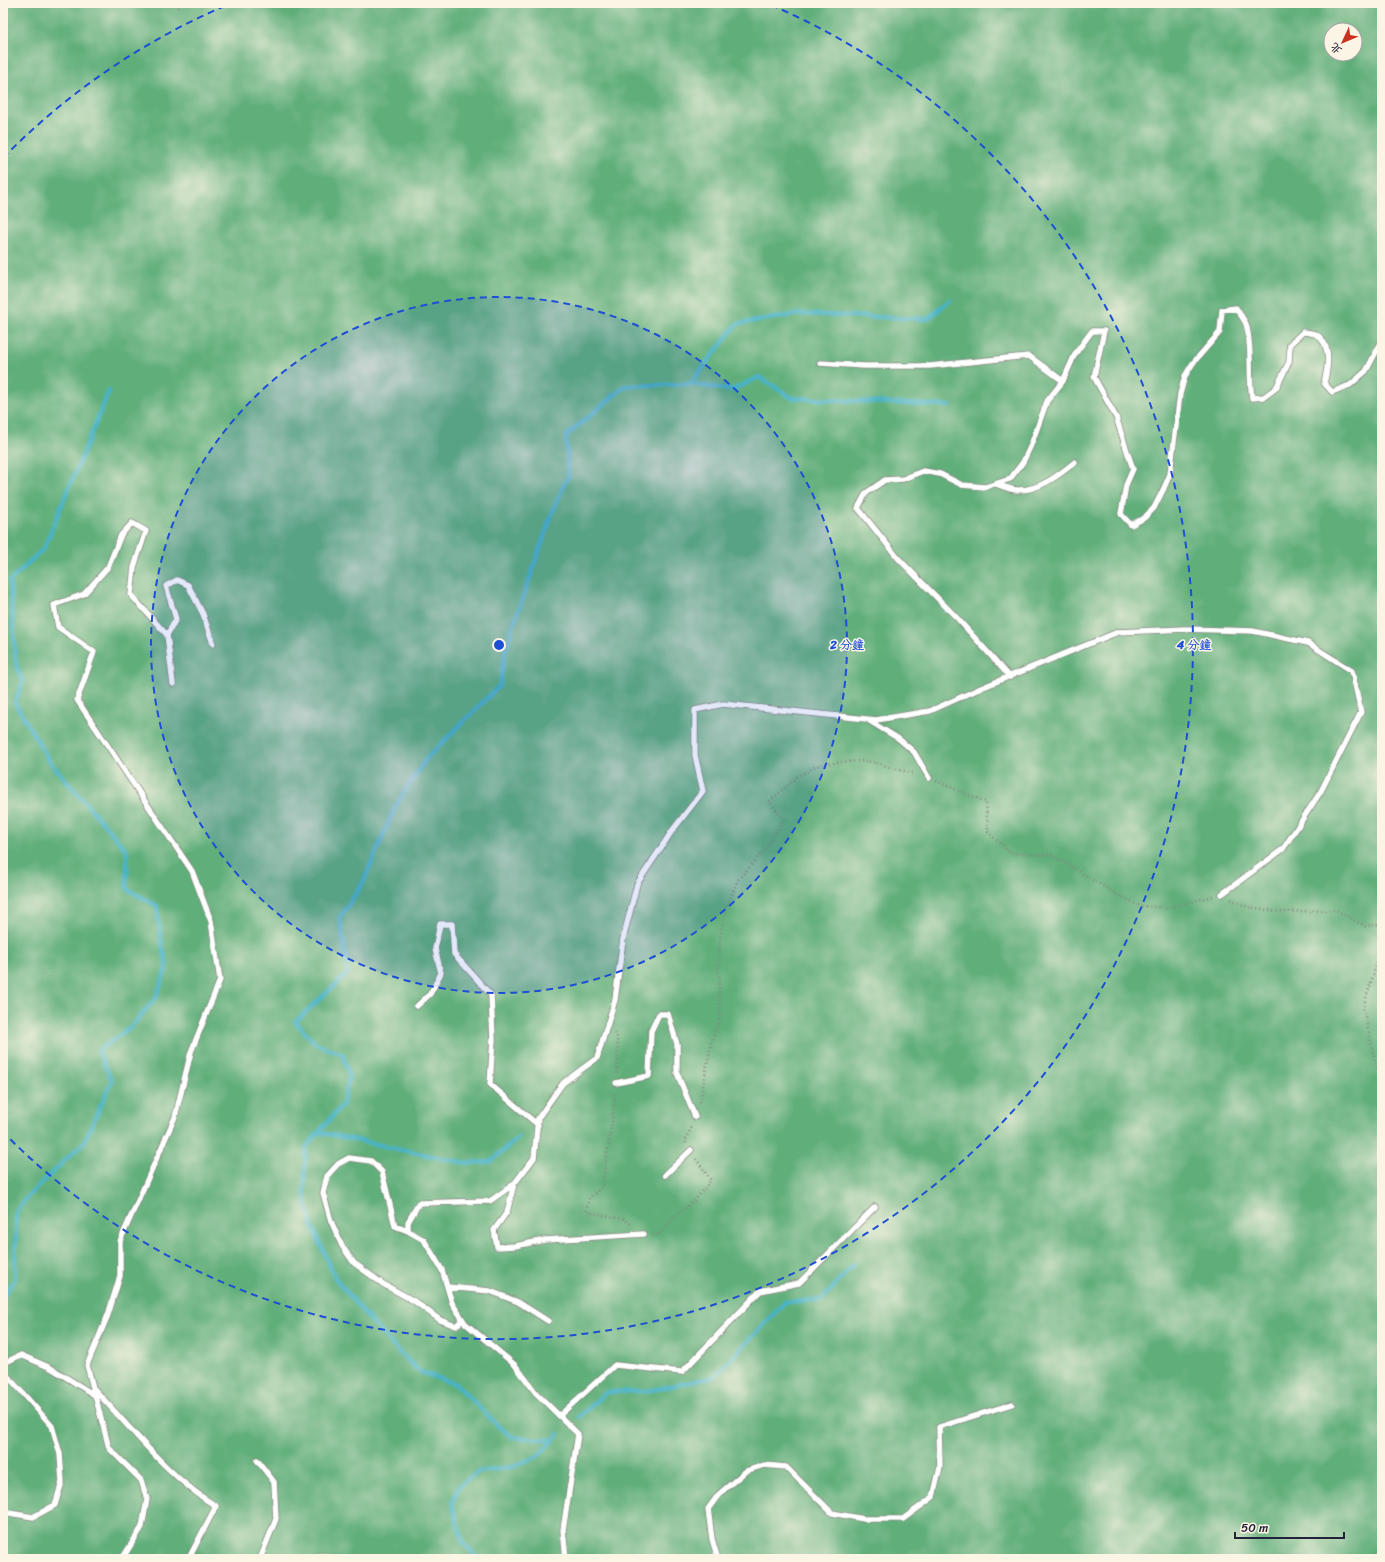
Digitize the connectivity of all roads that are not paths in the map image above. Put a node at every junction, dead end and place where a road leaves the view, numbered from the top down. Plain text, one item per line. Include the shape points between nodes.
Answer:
1 (1382, 341) edge
2 (820, 363) dead end
3 (1063, 381) junction
4 (1075, 462) dead end
5 (996, 484) junction
6 (167, 635) junction
7 (213, 644) dead end
8 (1010, 677) junction
9 (173, 684) dead end
10 (866, 719) junction
11 (929, 778) road end
12 (1222, 894) road end
13 (417, 1006) dead end
14 (616, 1083) road end
15 (695, 1118) road end
16 (538, 1125) junction
17 (691, 1150) road end
18 (665, 1175) dead end
19 (514, 1184) junction
20 (875, 1207) dead end
21 (408, 1230) junction
22 (644, 1234) road end
23 (448, 1287) junction
24 (462, 1320) junction
25 (548, 1321) dead end
26 (94, 1388) junction
27 (96, 1396) junction
28 (1012, 1404) dead end
29 (560, 1416) junction
30 (257, 1460) dead end
31 (3, 1512) edge
32 (189, 1558) dead end
33 (122, 1559) edge
34 (260, 1559) edge
35 (566, 1559) edge
36 (718, 1559) edge

1 - 3 lane via 1366,371 1350,385 1332,392 1324,383 1328,365 1325,344 1316,335 1302,332 1290,344 1289,362 1276,388 1264,397 1252,398 1246,323 1236,308 1222,310 1220,332 1185,376 1180,394 1170,474 1154,508 1144,518 1130,525 1121,514 1126,484 1133,469 1116,416 1094,378 1104,331 1092,331 1075,354
2 - 3 lane via 930,366 1029,356
3 - 5 lane via 1047,401 1023,462 1010,478
4 - 5 lane via 1041,486 1017,490
5 - 8 lane via 985,487 962,485 940,474 923,471 903,479 885,480 866,493 858,508 898,558
6 - 7 lane via 176,619 166,586 177,580 188,585 203,614
6 - 9 lane
6 - 26 lane via 131,595 134,567 146,530 132,523 121,535 108,567 84,594 54,605 58,628 94,652 77,700 192,871 211,921 220,980 191,1052 175,1117 120,1241 120,1276 108,1315 87,1365
8 - 10 lane via 930,711 876,720
8 - 12 lane via 1118,632 1185,629 1253,631 1308,643 1352,671 1361,712 1321,791 1283,849
10 - 11 lane via 899,739 914,752
10 - 16 lane via 723,704 695,710 695,754 704,791 672,831 637,884 623,939 615,1000 597,1058 563,1083 538,1118
13 - 16 lane via 430,994 441,973 436,949 440,924 452,924 454,954 491,995 493,1039 490,1084
14 - 15 lane via 649,1076 651,1031 659,1014 668,1014 677,1044 677,1073
16 - 19 lane via 534,1158
17 - 18 lane
19 - 21 lane via 490,1201 420,1203 408,1222
19 - 22 lane via 506,1212 494,1230 497,1247 545,1240
20 - 29 lane via 799,1283 760,1291 682,1372 615,1365
21 - 23 lane via 424,1240 442,1270
21 - 24 lane via 395,1226 382,1172 370,1161 349,1158 338,1164 327,1176 323,1193 331,1221 342,1246 354,1263 440,1320 456,1326
23 - 24 lane via 452,1303
23 - 25 lane via 490,1291 518,1302
24 - 29 lane via 515,1365 536,1393
26 - 27 lane
26 - 32 lane via 171,1471 199,1496 216,1506
27 - 31 lane via 51,1368 20,1355 6,1362 4,1372 52,1426 60,1454 62,1482 55,1506 33,1517
27 - 33 lane via 109,1448 141,1480 147,1499 142,1527
28 - 36 lane via 939,1427 940,1467 933,1497 903,1519 864,1519 832,1513 786,1467 764,1465 746,1471 719,1494 708,1509
29 - 35 lane via 578,1434 563,1530
30 - 34 lane via 274,1482 276,1520

